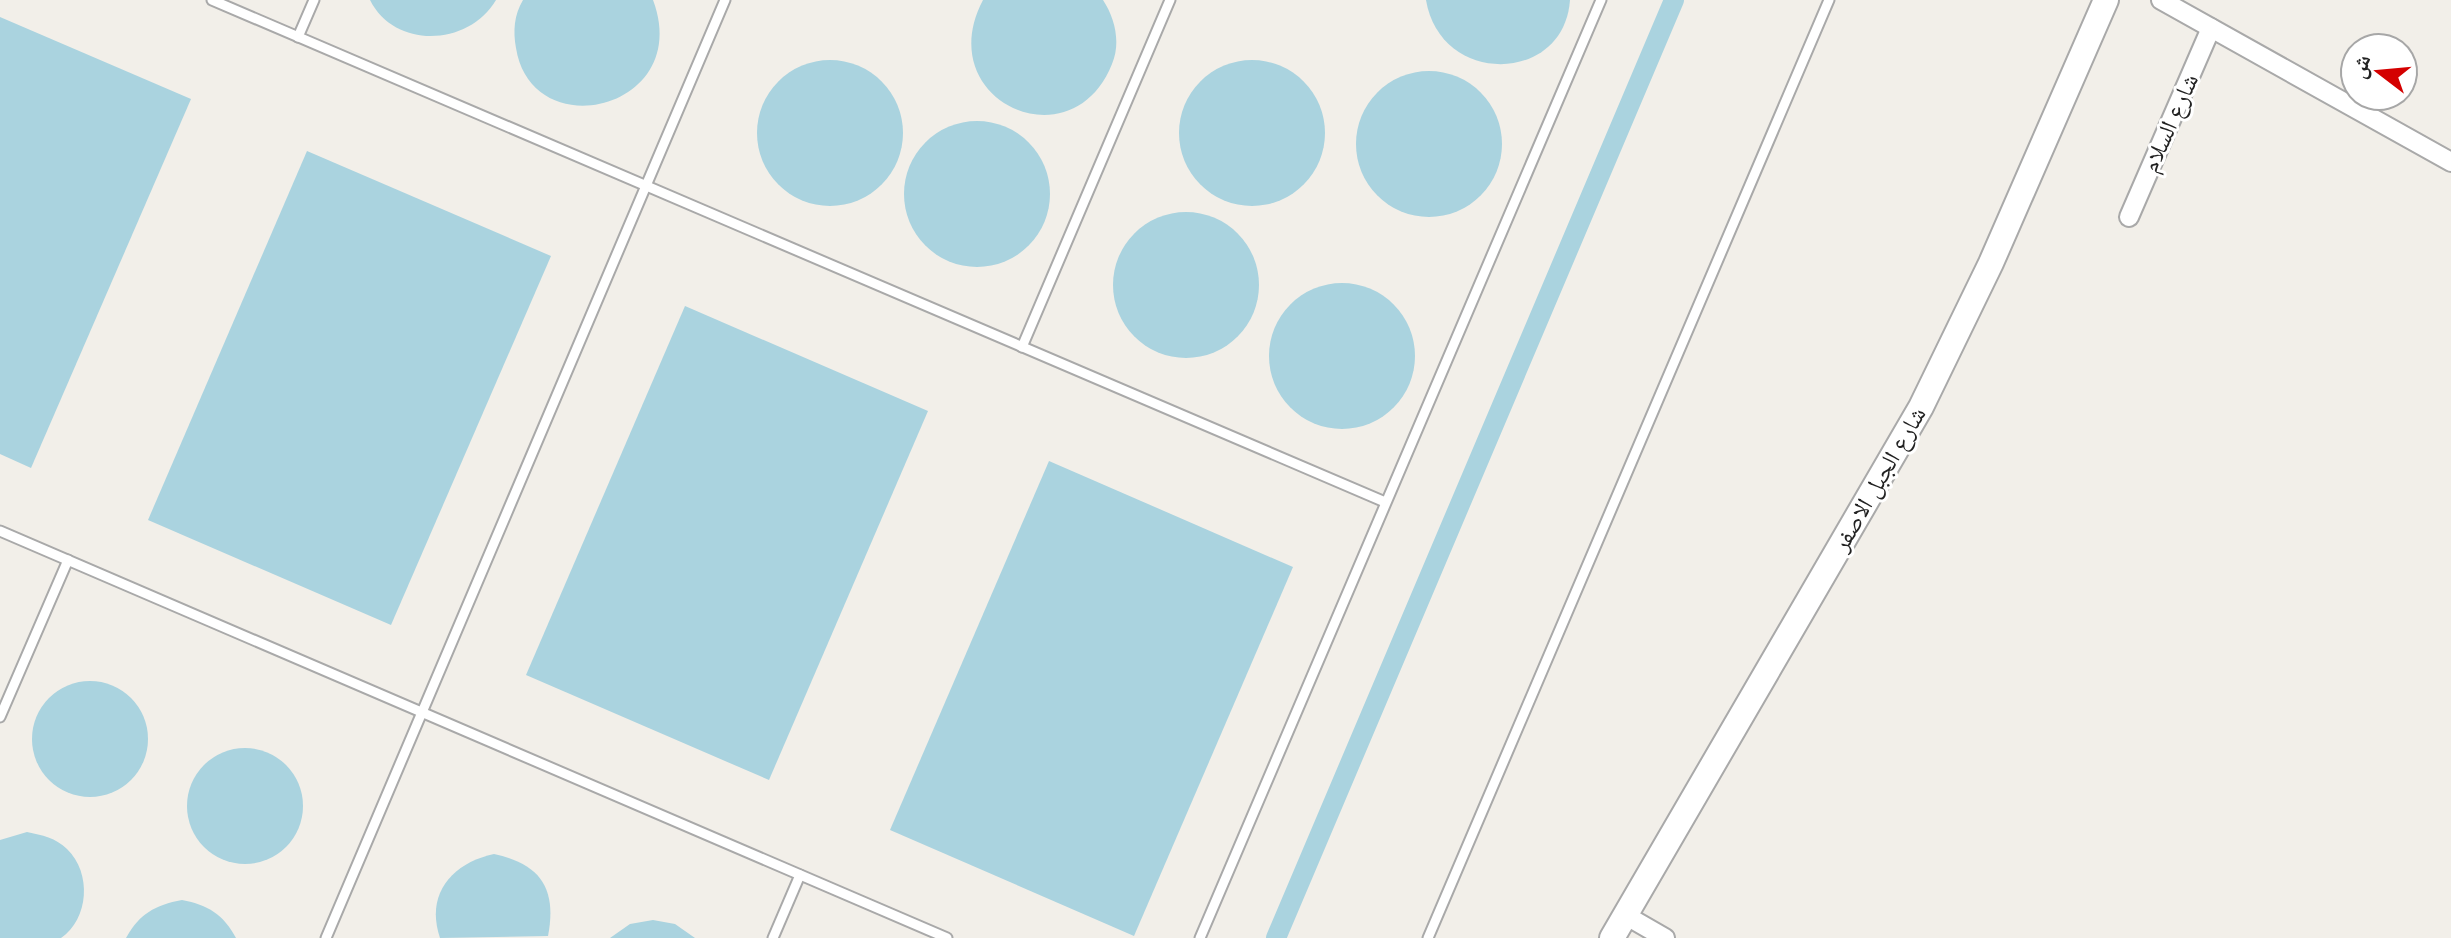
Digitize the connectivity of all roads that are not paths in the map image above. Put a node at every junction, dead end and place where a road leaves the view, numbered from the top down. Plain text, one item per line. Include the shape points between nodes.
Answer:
1 (212, 0) edge
2 (314, 0) edge
3 (725, 0) edge
4 (1170, 0) edge
5 (1601, 0) edge
6 (1829, 0) edge
7 (2106, 0) edge
8 (2161, 0) edge
9 (2211, 28) junction
10 (298, 37) junction
11 (2451, 162) edge
12 (644, 185) junction
13 (2129, 217) dead end
14 (1022, 347) junction
15 (1385, 502) junction
16 (0, 531) edge
17 (68, 560) junction
18 (422, 712) junction
19 (0, 717) edge
20 (800, 875) junction
21 (1625, 915) junction
22 (326, 938) edge
23 (773, 938) edge
24 (947, 938) edge
25 (1200, 938) edge
26 (1428, 938) edge
27 (1612, 938) edge
28 (1665, 938) edge

1 - 10 lane
2 - 10 lane
3 - 12 lane
4 - 14 lane
5 - 15 lane
6 - 26 lane
7 - 21 street, شارع الجبل الاصفر via 1921,407
8 - 9 street
9 - 11 street
9 - 13 street, شارع السلام
10 - 12 lane
12 - 14 lane
12 - 18 lane
14 - 15 lane
15 - 25 lane
16 - 17 lane
17 - 18 lane
17 - 19 lane
18 - 20 lane
18 - 22 lane
20 - 23 lane
20 - 24 lane
21 - 27 street, شارع الجبل الاصفر
21 - 28 street

